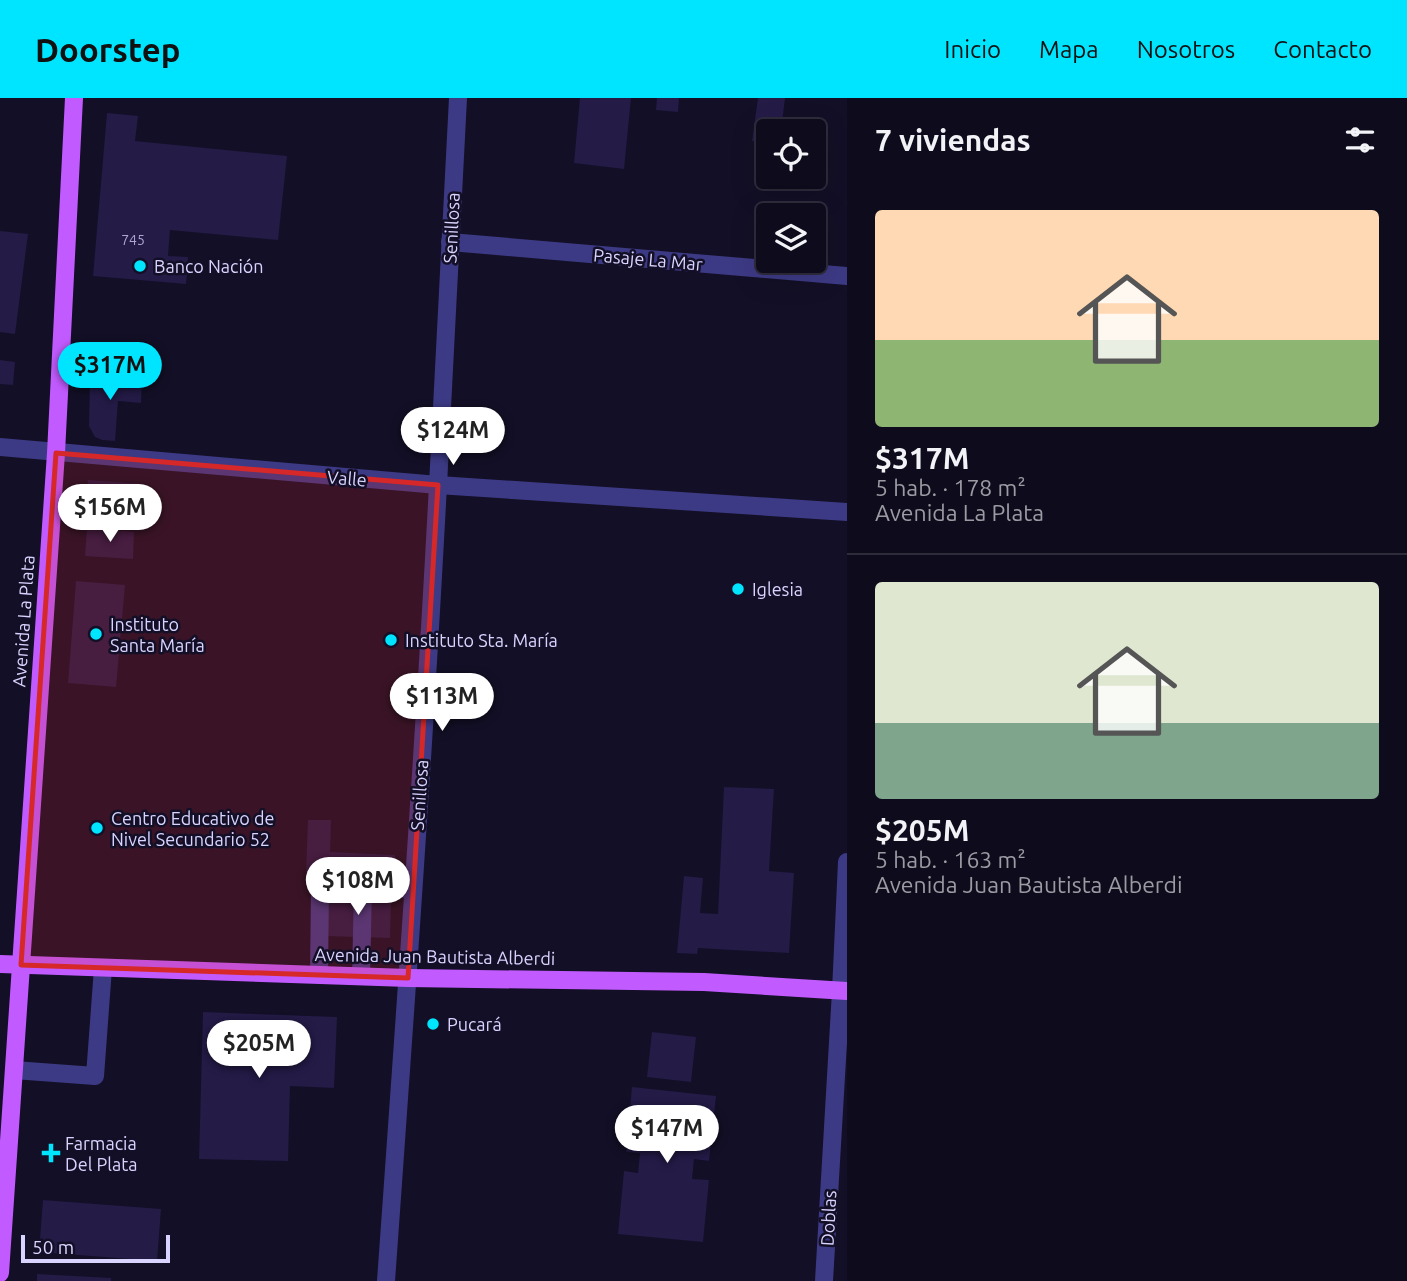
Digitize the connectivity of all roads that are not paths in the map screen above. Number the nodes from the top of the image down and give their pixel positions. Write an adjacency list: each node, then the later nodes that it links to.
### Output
1 (74, 98): 6 (main road, Avenida La Plata)
2 (458, 98): 3 (street, Senillosa)
3 (450, 242): 4 (street, Pasaje La Mar); 7 (street, Senillosa)
4 (847, 276)
5 (0, 447): 6 (street, Valle)
6 (56, 453): 7 (street, Valle); 13 (main road, Avenida La Plata)
7 (438, 485): 8 (street, Valle); 11 (street, Senillosa)
8 (847, 512)
9 (847, 862): 18 (street, Doblas)
10 (363, 888): 11 (street); 15 (street); 16 (street)
11 (413, 890): 17 (street, Senillosa)
12 (0, 964): 13 (main road, Avenida Juan Bautista Alberdi)
13 (21, 965): 14 (main road, Avenida Juan Bautista Alberdi); 19 (main road, Avenida La Plata)
14 (103, 968): 15 (main road, Avenida Juan Bautista Alberdi); 19 (street)
15 (319, 975): 16 (main road, Avenida Juan Bautista Alberdi)
16 (361, 976): 17 (main road, Avenida Juan Bautista Alberdi)
17 (408, 978): 18 (main road, Avenida Juan Bautista Alberdi); 22 (street, Senillosa)
18 (844, 991): 23 (street, Doblas)
19 (14, 1070): 20 (main road, Avenida La Plata)
20 (2, 1212): 21 (main road, Avenida La Plata)
21 (0, 1273)
22 (386, 1281)
23 (824, 1281)

